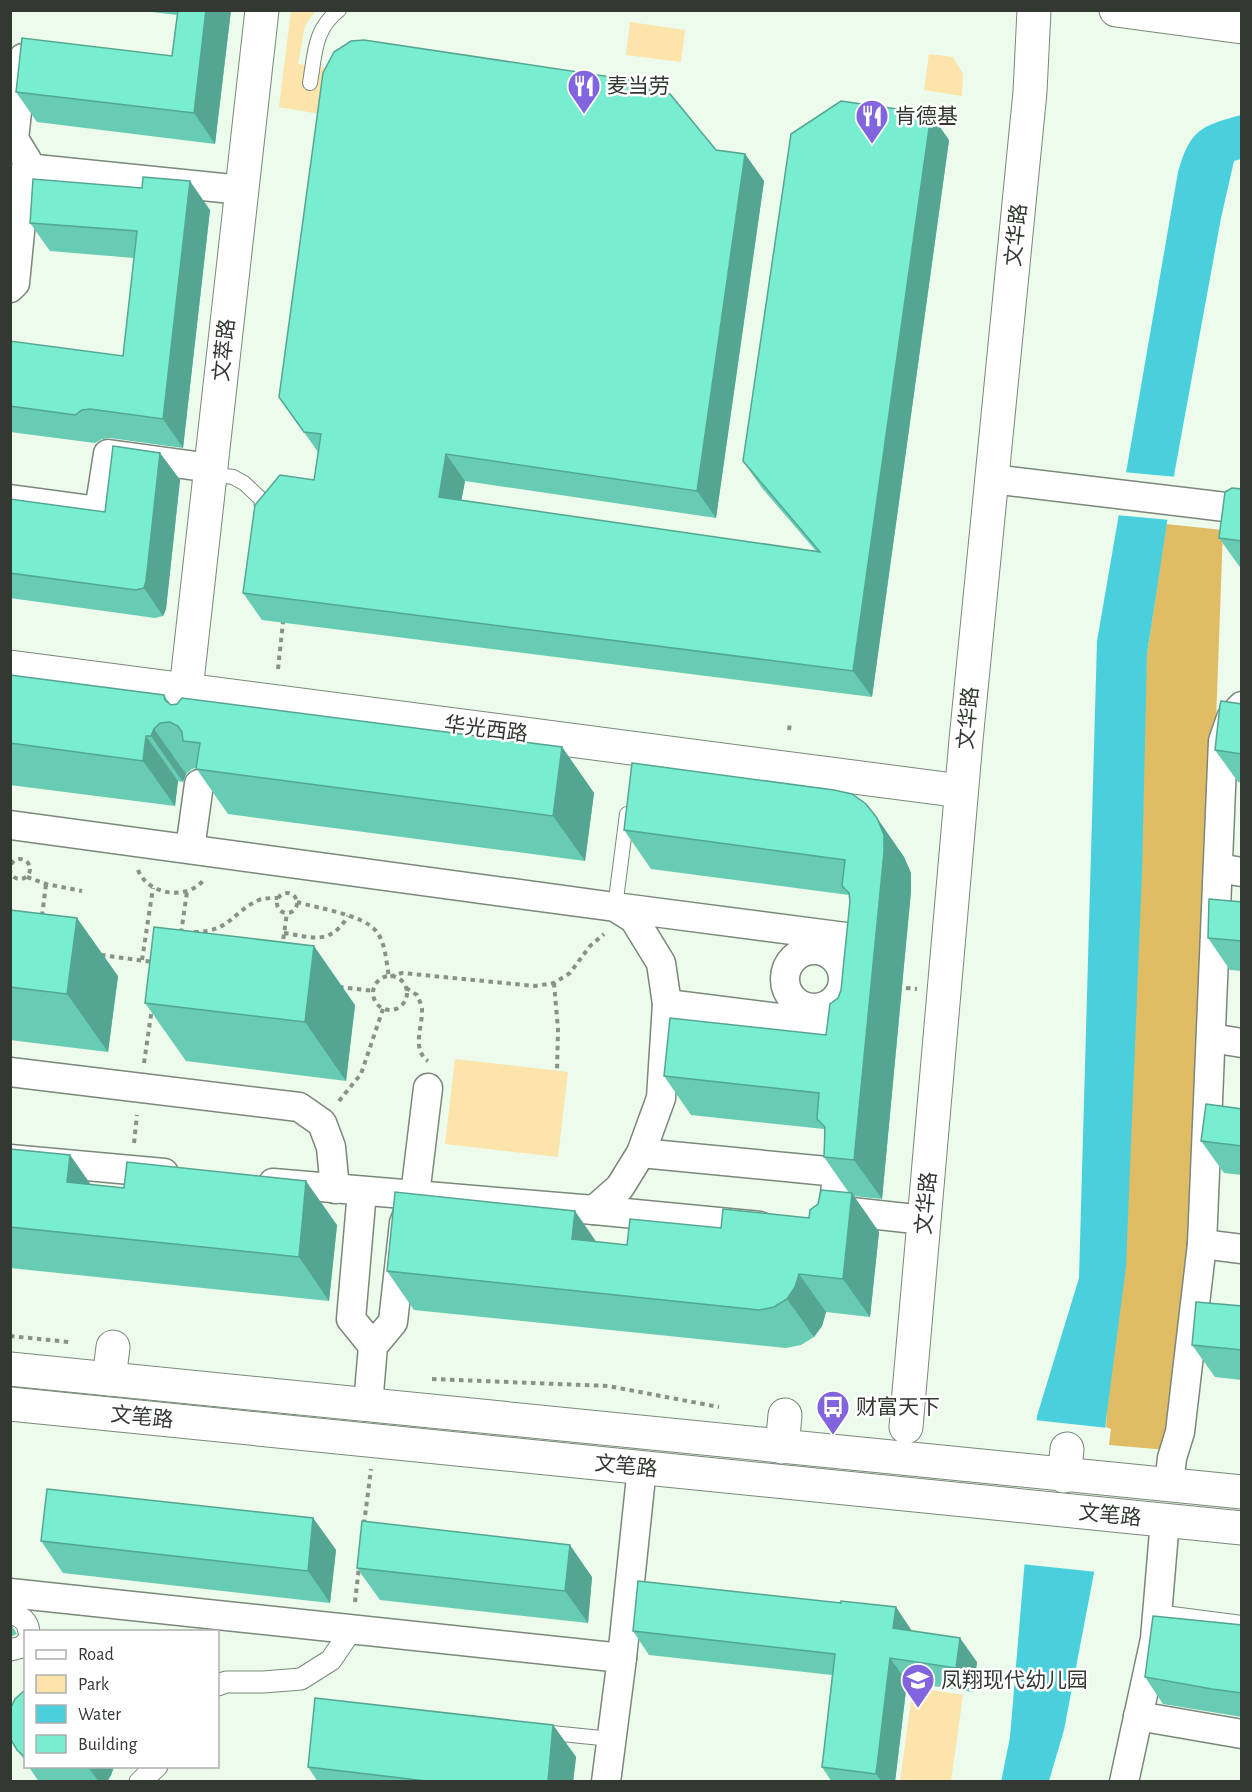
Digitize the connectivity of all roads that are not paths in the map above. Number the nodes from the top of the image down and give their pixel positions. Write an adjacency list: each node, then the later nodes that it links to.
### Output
1 (262, 10): 9 (street, 文萃路)
2 (339, 10): 7 (lane)
3 (1034, 10): 12 (street, 文华路)
4 (1116, 10): 5 (street)
5 (1242, 27)
6 (27, 47): 8 (street)
7 (310, 83)
8 (26, 168): 9 (street); 10 (street)
9 (242, 190): 11 (street, 文萃路)
10 (10, 288)
11 (211, 471): 13 (street); 15 (lane); 17 (street, 文萃路)
12 (992, 479): 14 (street); 20 (street, 文华路)
13 (10, 499)
14 (1242, 509)
15 (262, 527)
16 (10, 666): 17 (street, 华光西路)
17 (202, 695): 20 (street, 华光西路)
18 (1242, 706): 24 (street)
19 (199, 784): 23 (street)
20 (961, 791): 41 (street, 文华路)
21 (629, 798): 25 (lane)
22 (10, 825): 23 (street)
23 (190, 849): 25 (street)
24 (1230, 870): 29 (street)
25 (624, 913): 26 (street); 27 (street)
26 (818, 942): 28 (street); 28 (street)
27 (667, 1004): 28 (street); 33 (street)
28 (810, 1015)
29 (1211, 1038): 30 (street); 42 (street)
30 (1242, 1043)
31 (10, 1072): 37 (street)
32 (430, 1076): 38 (street)
33 (641, 1153): 39 (street); 40 (street)
34 (10, 1159): 35 (street)
35 (187, 1175)
36 (244, 1180): 37 (street)
37 (348, 1190): 38 (street); 44 (street)
38 (415, 1195): 39 (street); 44 (street)
39 (594, 1210): 40 (street)
40 (833, 1210): 41 (street)
41 (924, 1220): 51 (street, 文华路)
42 (1202, 1244): 43 (street); 54 (street)
43 (1242, 1249)
44 (374, 1346): 49 (street)
45 (113, 1347): 47 (street)
46 (10, 1369): 47 (street, 文笔路)
47 (109, 1379): 49 (street, 文笔路)
48 (10, 1404): 53 (street, 文笔路)
49 (368, 1405): 52 (street, 文笔路)
50 (785, 1415): 52 (street)
51 (906, 1427)
52 (782, 1447): 54 (street, 文笔路)
53 (642, 1467): 56 (street, 文笔路); 63 (street)
54 (1169, 1485): 55 (street, 文笔路)
55 (1242, 1492)
56 (1165, 1520): 57 (street, 文笔路); 59 (street)
57 (1242, 1528)
58 (12, 1603): 61 (street); 62 (street)
59 (1157, 1612): 60 (lane); 65 (street)
60 (1242, 1623)
61 (352, 1629): 63 (street); 64 (street)
62 (19, 1646)
63 (622, 1658): 68 (street)
64 (219, 1685)
65 (1138, 1716): 67 (street); 72 (street)
66 (532, 1731): 68 (lane)
67 (1242, 1734)
68 (611, 1739): 71 (street)
69 (156, 1768): 70 (street)
70 (140, 1782)
71 (606, 1782)
72 (1124, 1782)

